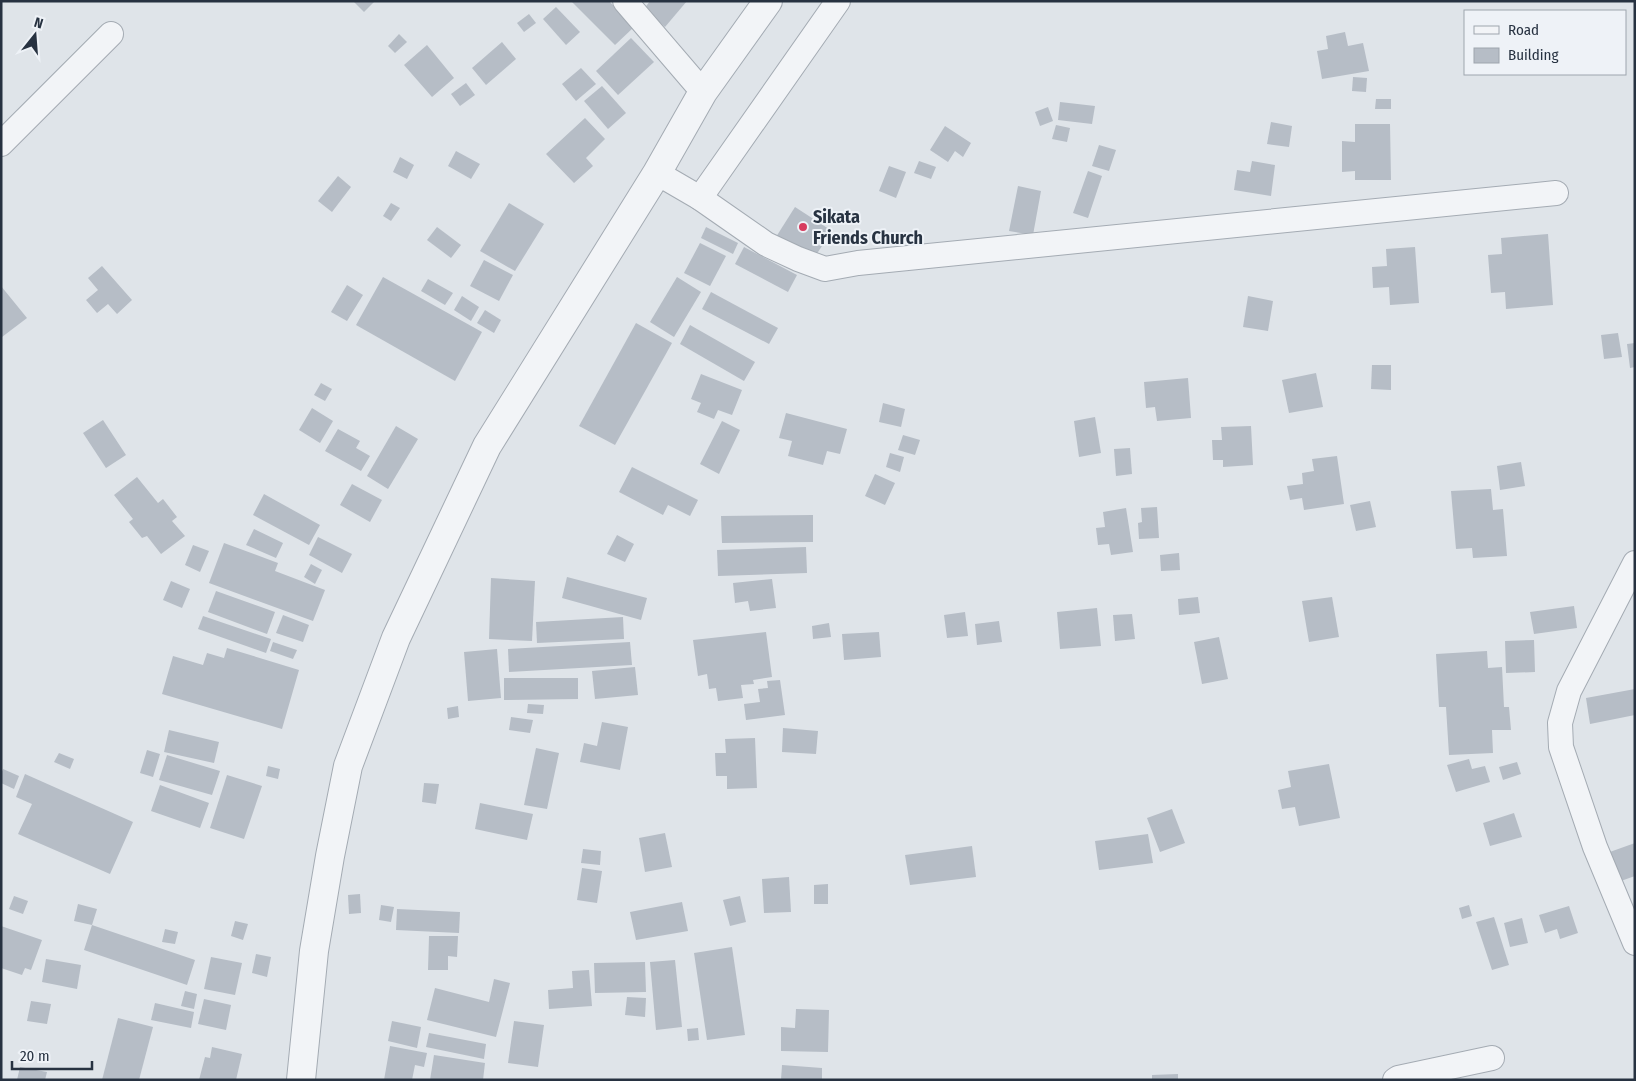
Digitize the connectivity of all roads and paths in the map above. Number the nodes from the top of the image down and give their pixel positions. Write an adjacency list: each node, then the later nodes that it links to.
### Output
1 (625, 1): 5 (street)
2 (768, 1): 5 (street)
3 (838, 1): 9 (street)
4 (111, 34): 6 (street)
5 (704, 92): 7 (street)
6 (1, 144)
7 (657, 173): 9 (street); 13 (street)
8 (1556, 193): 9 (street)
9 (700, 198)
10 (1635, 563): 11 (street)
11 (1635, 943)
12 (1492, 1058): 14 (street)
13 (301, 1080)
14 (1395, 1080)

